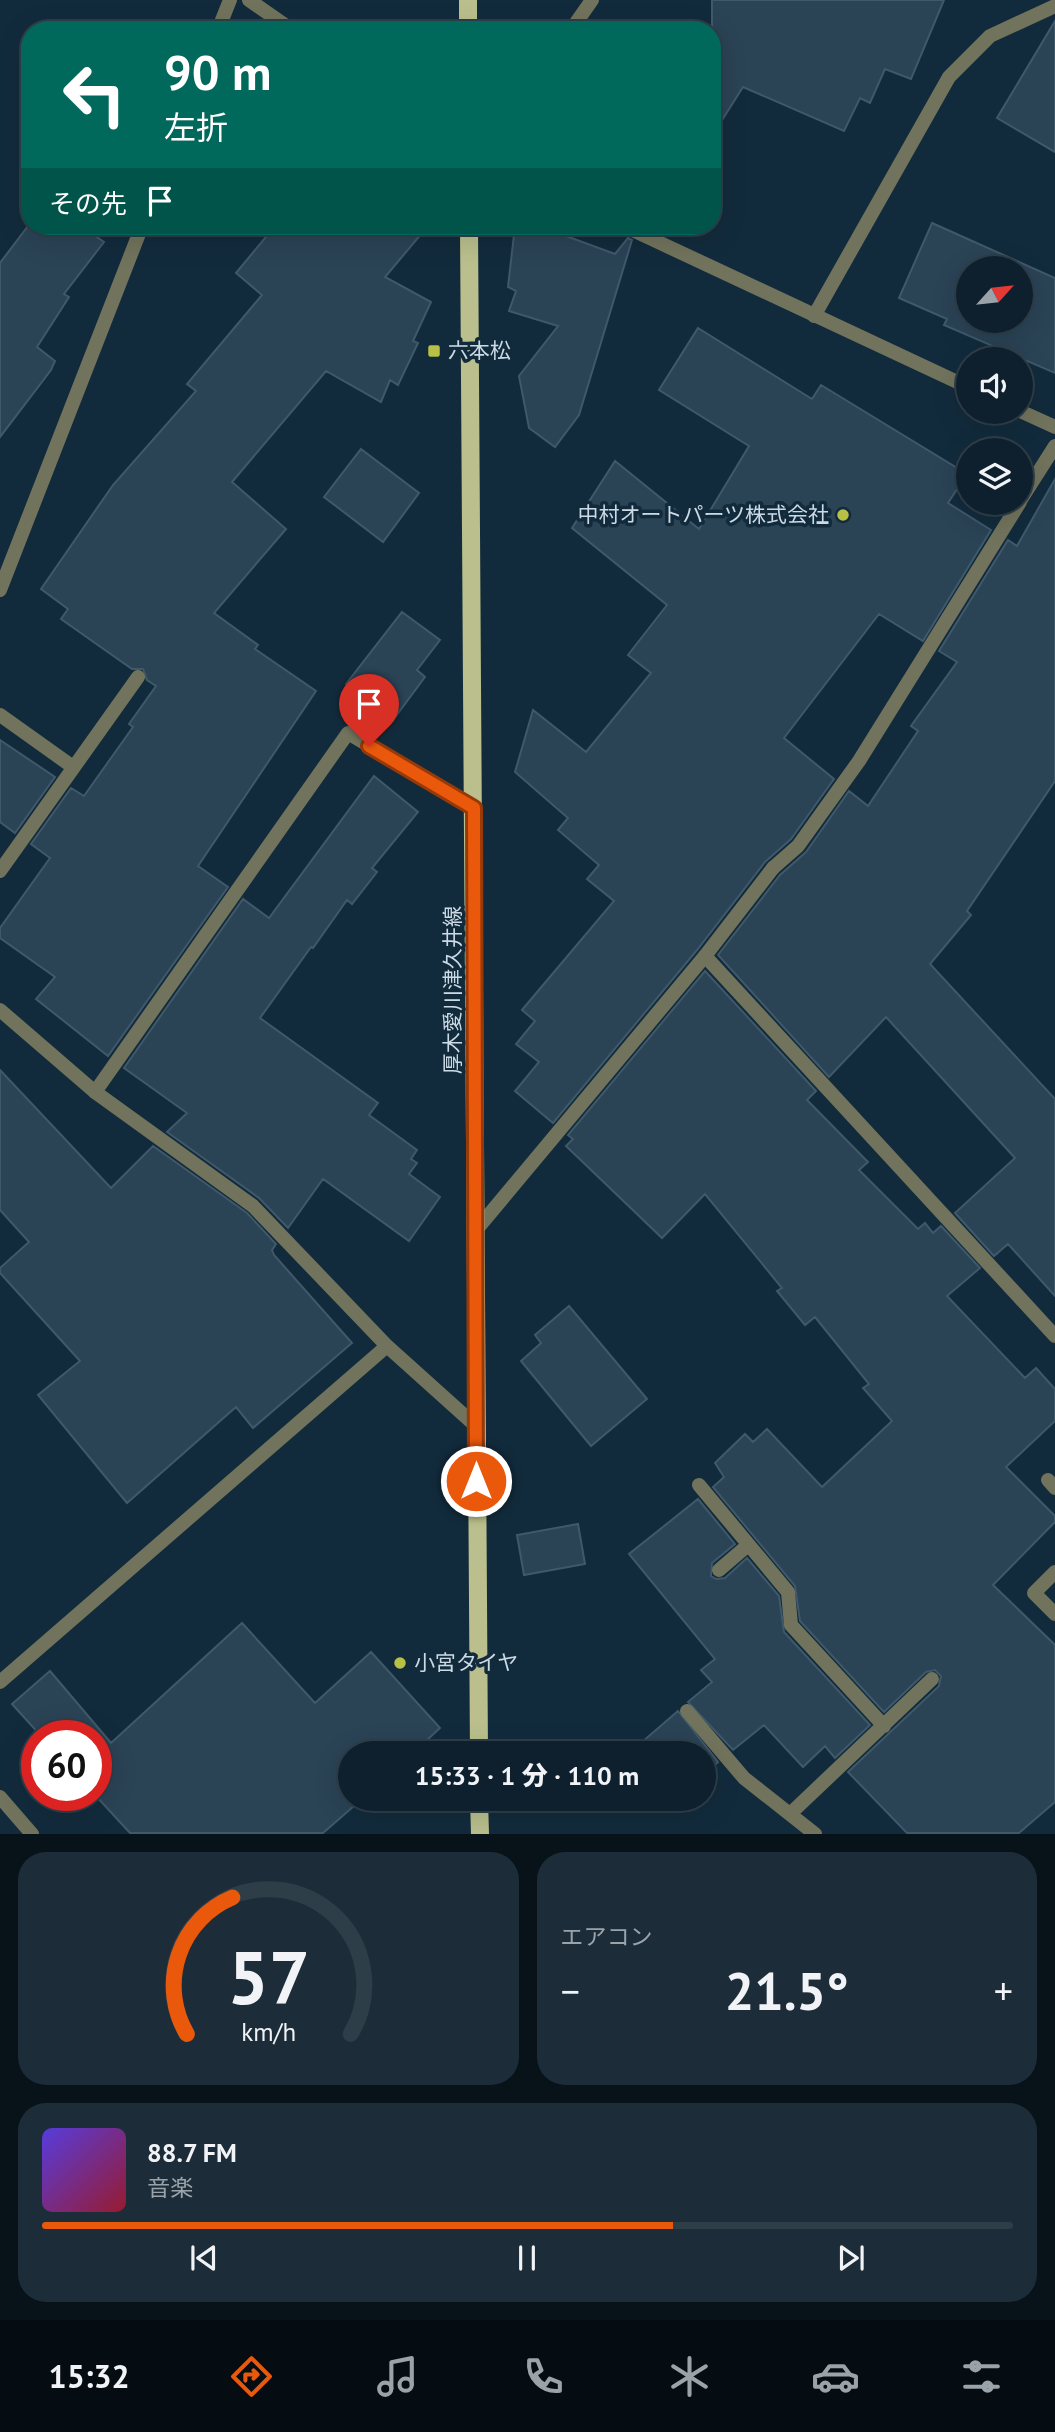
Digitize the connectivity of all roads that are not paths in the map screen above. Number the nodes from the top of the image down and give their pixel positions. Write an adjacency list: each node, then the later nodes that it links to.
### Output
1 (230, 0): 7 (street)
2 (250, 0): 8 (street)
3 (468, 0): 9 (main road)
4 (592, 0): 10 (street)
5 (1034, 0): 6 (street)
6 (1052, 8): 14 (street)
7 (222, 21)
8 (279, 21)
9 (468, 21)
10 (577, 21)
11 (138, 235): 21 (street)
12 (469, 235): 25 (main road, 厚木愛川津久井線)
13 (643, 235): 14 (street)
14 (814, 316): 15 (street)
15 (956, 381)
16 (1033, 417): 17 (street)
17 (1055, 427)
18 (1055, 446): 19 (street)
19 (1033, 481)
20 (1012, 515): 27 (street)
21 (0, 590)
22 (138, 677): 24 (street)
23 (0, 715): 24 (street)
24 (73, 767): 26 (street)
25 (474, 808): 29 (street); 30 (main road, 厚木愛川津久井線)
26 (0, 871)
27 (705, 956): 30 (street); 31 (street)
28 (0, 1010): 29 (street)
29 (95, 1092): 32 (street)
30 (477, 1229): 33 (main road, 厚木愛川津久井線)
31 (1055, 1336)
32 (387, 1346): 33 (street); 40 (street)
33 (476, 1426): 43 (main road, 厚木愛川津久井線)
34 (699, 1485): 35 (street)
35 (747, 1546): 36 (street); 42 (street)
36 (719, 1570)
37 (1055, 1572): 38 (street)
38 (1055, 1615)
39 (932, 1679): 42 (street)
40 (0, 1682)
41 (687, 1711): 46 (street)
42 (884, 1726): 46 (street)
43 (479, 1741)
44 (0, 1797): 47 (street)
45 (480, 1811): 48 (main road)
46 (791, 1813): 49 (street)
47 (32, 1833)
48 (480, 1833)
49 (815, 1833)

